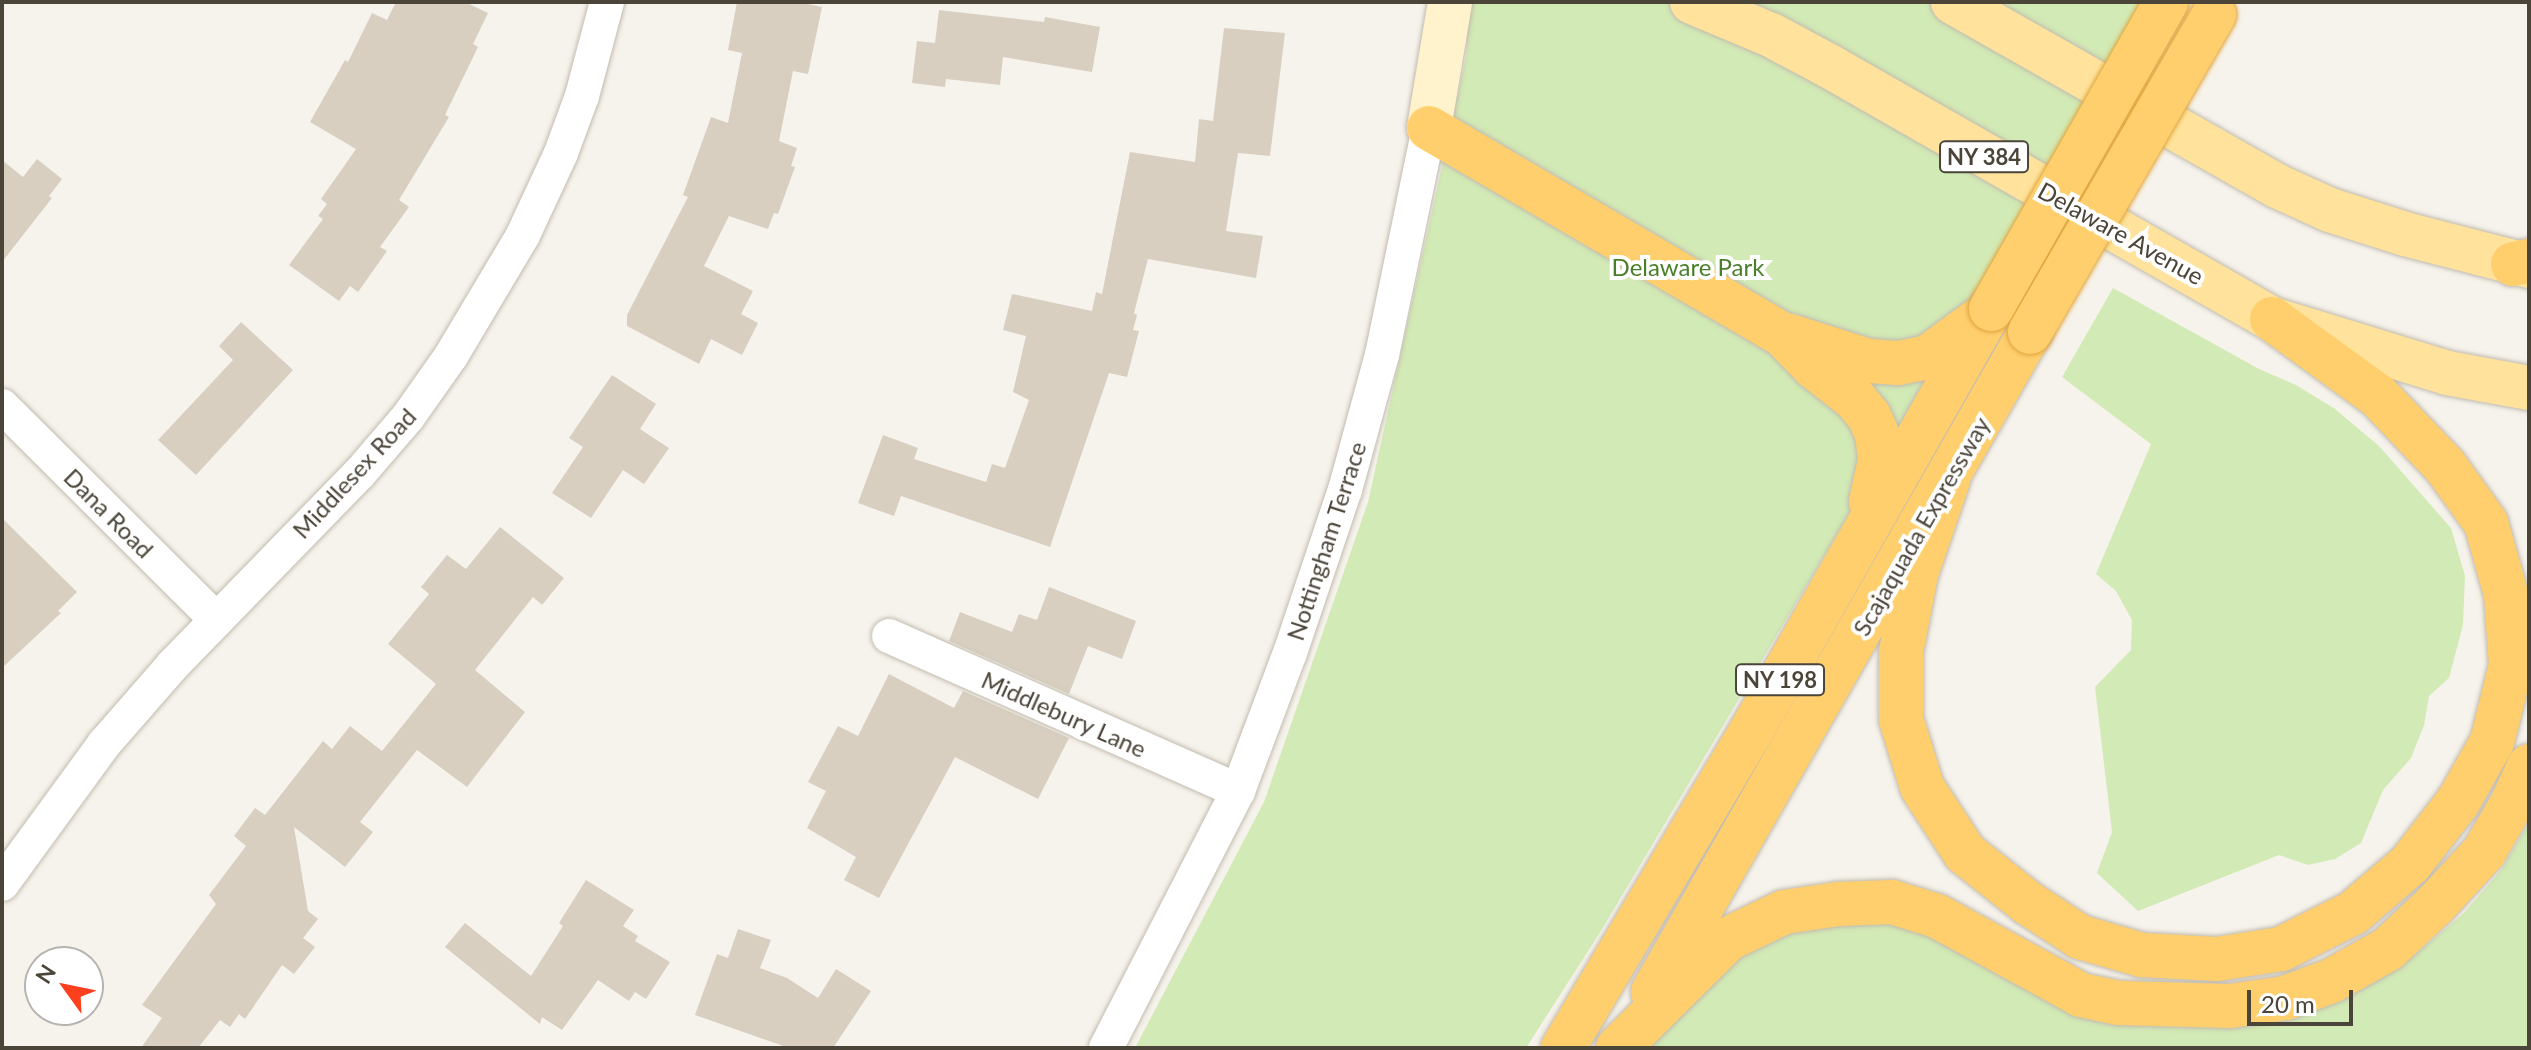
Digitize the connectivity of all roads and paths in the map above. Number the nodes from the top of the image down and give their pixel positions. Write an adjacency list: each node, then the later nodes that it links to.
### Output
1 (607, 2): 16 (street, Middlesex Road)
2 (1450, 2): 7 (street, Nottingham Terrace)
3 (1692, 2): 10 (main road, Delaware Avenue / NY 384)
4 (1953, 2): 8 (main road)
5 (2166, 2): 9 (highway, Scajaquada Expressway / NY 198, bridge)
6 (2218, 8): 14 (highway, Scajaquada Expressway / NY 198, bridge)
7 (1429, 128): 11 (highway); 19 (street, Nottingham Terrace)
8 (2524, 264)
9 (1991, 309): 11 (highway); 15 (highway, Scajaquada Expressway / NY 198)
10 (2272, 319): 12 (main road, Delaware Avenue / NY 384); 14 (highway)
11 (1782, 334): 15 (highway)
12 (2529, 388)
13 (2, 406): 16 (street, Dana Road)
14 (1948, 480): 23 (highway, Scajaquada Expressway / NY 198)
15 (1864, 531): 22 (highway, Scajaquada Expressway / NY 198)
16 (217, 620): 20 (street, Middlesex Road)
17 (889, 636): 19 (street, Middlebury Lane)
18 (2529, 766): 23 (highway)
19 (1238, 791): 21 (street, Nottingham Terrace)
20 (2, 884)
21 (1106, 1048)
22 (1563, 1048)
23 (1618, 1048)

